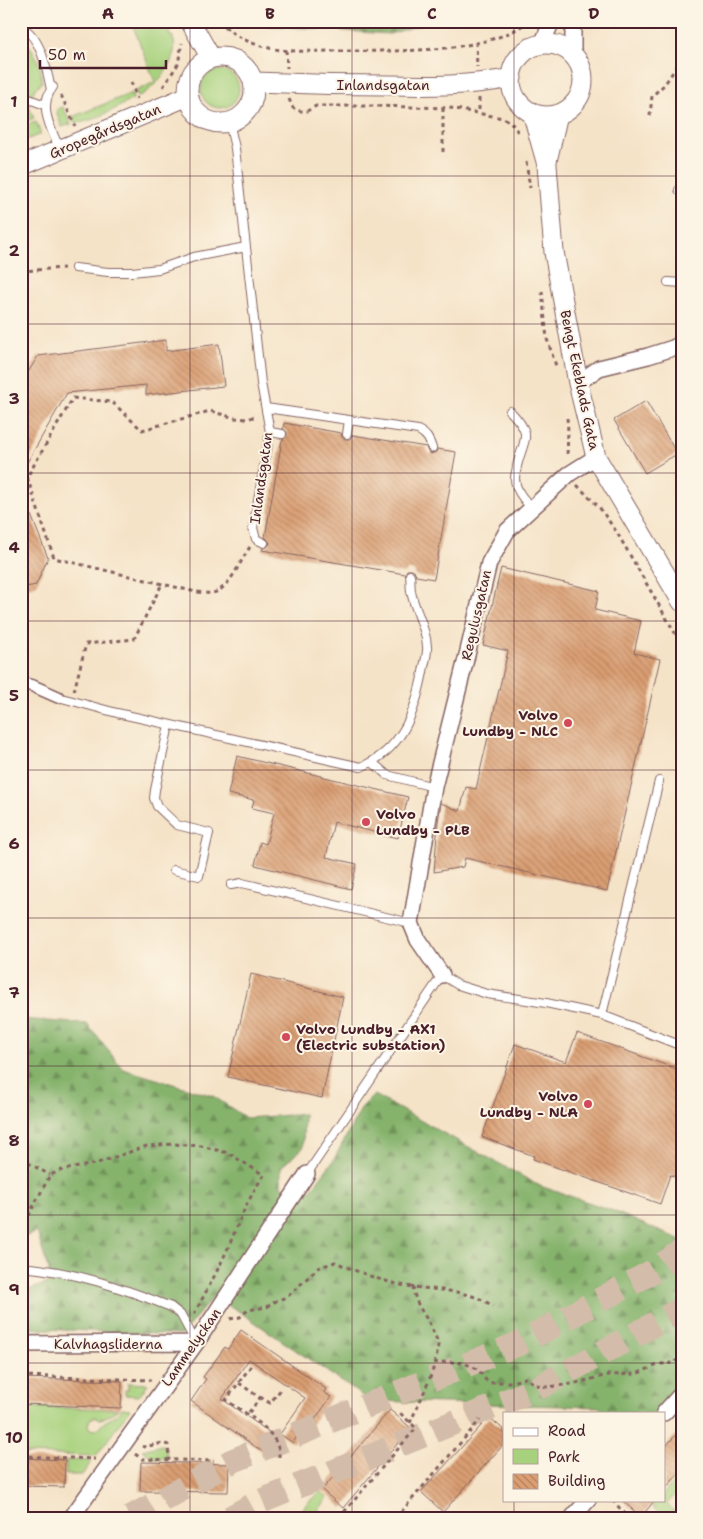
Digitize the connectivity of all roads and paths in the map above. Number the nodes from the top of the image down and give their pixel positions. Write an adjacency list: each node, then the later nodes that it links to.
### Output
1 (219, 21): 2 (path)
2 (528, 21)
3 (552, 21): 7 (street)
4 (573, 21): 8 (street)
5 (21, 27): 14 (lane)
6 (185, 29): 9 (street); 15 (path)
7 (542, 44): 8 (street); 11 (street)
8 (573, 55): 24 (street)
9 (211, 58): 13 (street); 17 (street)
10 (682, 59): 25 (path)
11 (512, 78): 13 (street, Inlandsgatan); 22 (street)
12 (131, 82): 18 (path)
13 (254, 82): 26 (street)
14 (52, 88): 20 (lane); 27 (path)
15 (162, 88)
16 (21, 96): 20 (lane)
17 (188, 96): 26 (street); 28 (street, Gropegårdsgatan)
18 (143, 100)
19 (290, 101): 21 (path)
20 (45, 105): 28 (lane)
21 (442, 108): 23 (path); 29 (path)
22 (532, 112): 24 (street); 30 (street, Bengt Ekeblads Gata)
23 (479, 113)
24 (558, 114): 30 (street, Bengt Ekeblads Gata)
25 (650, 116)
26 (229, 122): 32 (lane, Inlandsgatan)
27 (77, 128)
28 (60, 150): 31 (street, Gropegårdsgatan)
29 (443, 153)
30 (546, 165): 38 (street, Bengt Ekeblads Gata)
31 (21, 166)
32 (246, 247): 33 (lane); 40 (lane, Inlandsgatan)
33 (75, 268): 34 (path)
34 (21, 271)
35 (668, 282): 36 (lane)
36 (682, 283)
37 (682, 343): 38 (street)
38 (578, 383): 47 (street, Bengt Ekeblads Gata)
39 (255, 407): 52 (path)
40 (266, 408): 42 (lane); 43 (lane, Inlandsgatan)
41 (510, 411): 48 (lane)
42 (349, 420): 45 (lane); 46 (lane)
43 (270, 432): 44 (lane); 49 (lane, Inlandsgatan)
44 (282, 434)
45 (347, 434)
46 (432, 448)
47 (596, 458): 48 (street, Regulusgatan); 53 (street, Bengt Ekeblads Gata)
48 (531, 508): 60 (street, Regulusgatan)
49 (256, 539): 50 (lane, Inlandsgatan); 52 (path)
50 (264, 543)
51 (410, 575): 58 (lane)
52 (162, 584): 56 (path)
53 (682, 602)
54 (21, 683): 55 (street)
55 (58, 697): 56 (lane)
56 (71, 701): 57 (lane)
57 (169, 724): 58 (lane); 61 (lane)
58 (372, 762): 60 (lane)
59 (659, 781): 65 (lane)
60 (434, 787): 63 (street, Regulusgatan)
61 (174, 870)
62 (231, 885): 63 (lane)
63 (411, 923): 64 (street)
64 (442, 975): 65 (lane); 68 (lane)
65 (602, 1015): 66 (lane)
66 (682, 1046)
67 (21, 1159): 69 (path)
68 (307, 1174): 74 (street, Lammelyckan)
69 (50, 1175): 70 (path); 75 (path)
70 (21, 1230)
71 (21, 1267): 75 (lane)
72 (413, 1286): 73 (path); 74 (path); 79 (path)
73 (493, 1306)
74 (215, 1313): 76 (street, Lammelyckan)
75 (187, 1325): 76 (lane)
76 (196, 1343): 77 (street, Kalvhagsliderna); 101 (street, Lammelyckan)
77 (21, 1344)
78 (682, 1355): 79 (path)
79 (434, 1363): 91 (path)
80 (251, 1366): 83 (path)
81 (21, 1376): 82 (path)
82 (154, 1380)
83 (239, 1382): 86 (path); 89 (path)
84 (282, 1388): 86 (path)
85 (681, 1394): 87 (street)
86 (260, 1398): 89 (path)
87 (665, 1412)
88 (400, 1413): 91 (path)
89 (247, 1415): 95 (path)
90 (480, 1420): 103 (path)
91 (410, 1423): 102 (path)
92 (141, 1445): 97 (path)
93 (134, 1454): 97 (path)
94 (21, 1456): 96 (path)
95 (279, 1457)
96 (98, 1459)
97 (169, 1460): 98 (path)
98 (214, 1461)
99 (586, 1502): 104 (street)
100 (614, 1502): 105 (path)
101 (71, 1518)
102 (339, 1518)
103 (396, 1518)
104 (572, 1518)
105 (629, 1518)

